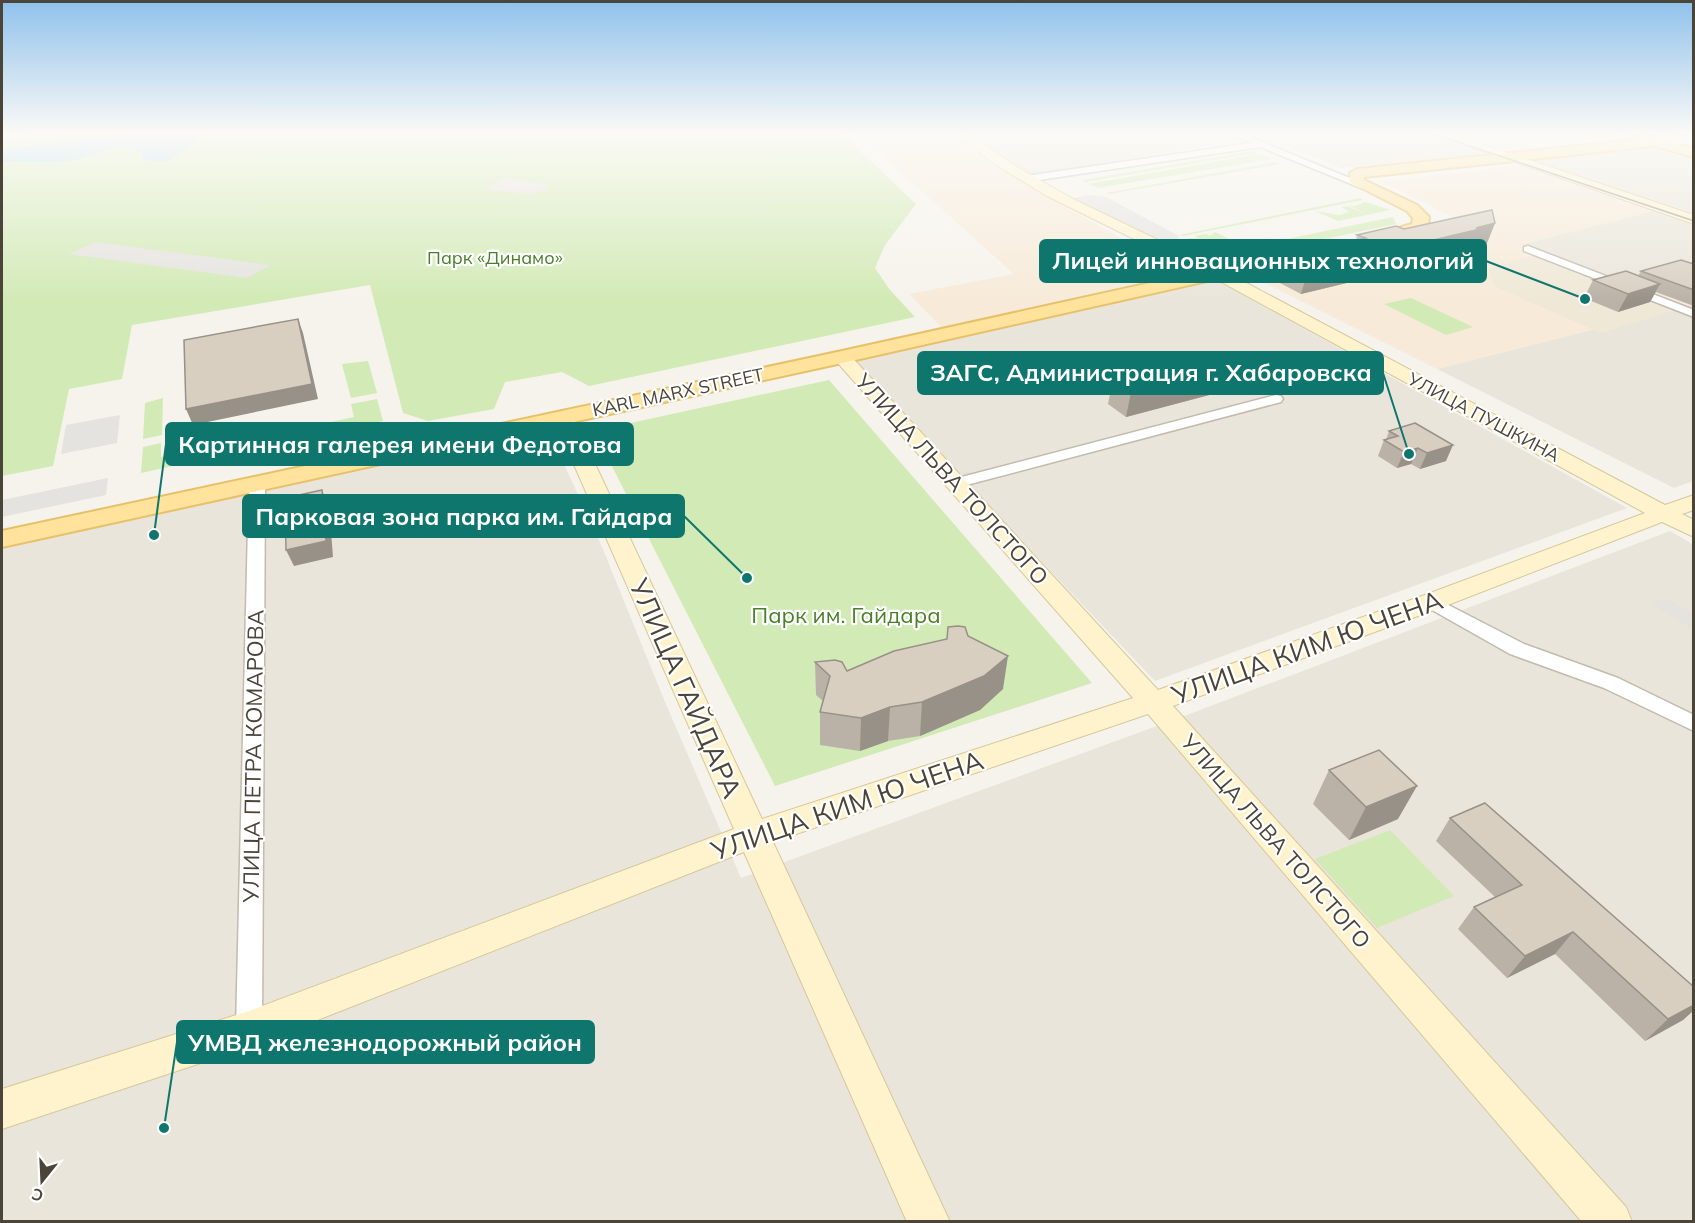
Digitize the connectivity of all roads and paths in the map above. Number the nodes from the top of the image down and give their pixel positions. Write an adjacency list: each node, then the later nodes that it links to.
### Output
1 (1046, 189): 8 (street, УЛИЦА ПУШКИНА)
2 (1382, 189): 5 (main road)
3 (1602, 189): 4 (street)
4 (1694, 220)
5 (1368, 240)
6 (1335, 247): 8 (main road, KARL MARX STREET)
7 (1528, 249): 9 (street)
8 (1214, 273): 10 (main road, KARL MARX STREET); 16 (street, УЛИЦА ПУШКИНА)
9 (1694, 314)
10 (842, 357): 12 (main road, KARL MARX STREET); 14 (street, УЛИЦА ЛЬВА ТОЛСТОГО)
11 (1276, 399): 14 (street)
12 (563, 417): 13 (main road, KARL MARX STREET); 22 (street, УЛИЦА ГАЙДАРА)
13 (257, 483): 18 (main road, KARL MARX STREET); 23 (street, УЛИЦА ПЕТРА КОМАРОВА)
14 (955, 483): 20 (street, УЛИЦА ЛЬВА ТОЛСТОГО)
15 (1694, 502): 16 (street, УЛИЦА КИМ Ю ЧЕНА)
16 (1663, 514): 17 (street, УЛИЦА ПУШКИНА); 19 (street, УЛИЦА КИМ Ю ЧЕНА)
17 (1694, 530)
18 (2, 539)
19 (1431, 602): 20 (street, УЛИЦА КИМ Ю ЧЕНА); 21 (street)
20 (1153, 702): 22 (street, УЛИЦА КИМ Ю ЧЕНА); 26 (street, УЛИЦА ЛЬВА ТОЛСТОГО)
21 (1694, 724)
22 (753, 835): 23 (street, УЛИЦА КИМ Ю ЧЕНА); 25 (street, УЛИЦА ГАЙДАРА)
23 (249, 1029): 24 (street, УЛИЦА КИМ Ю ЧЕНА)
24 (2, 1109)
25 (928, 1221)
26 (1611, 1221)

